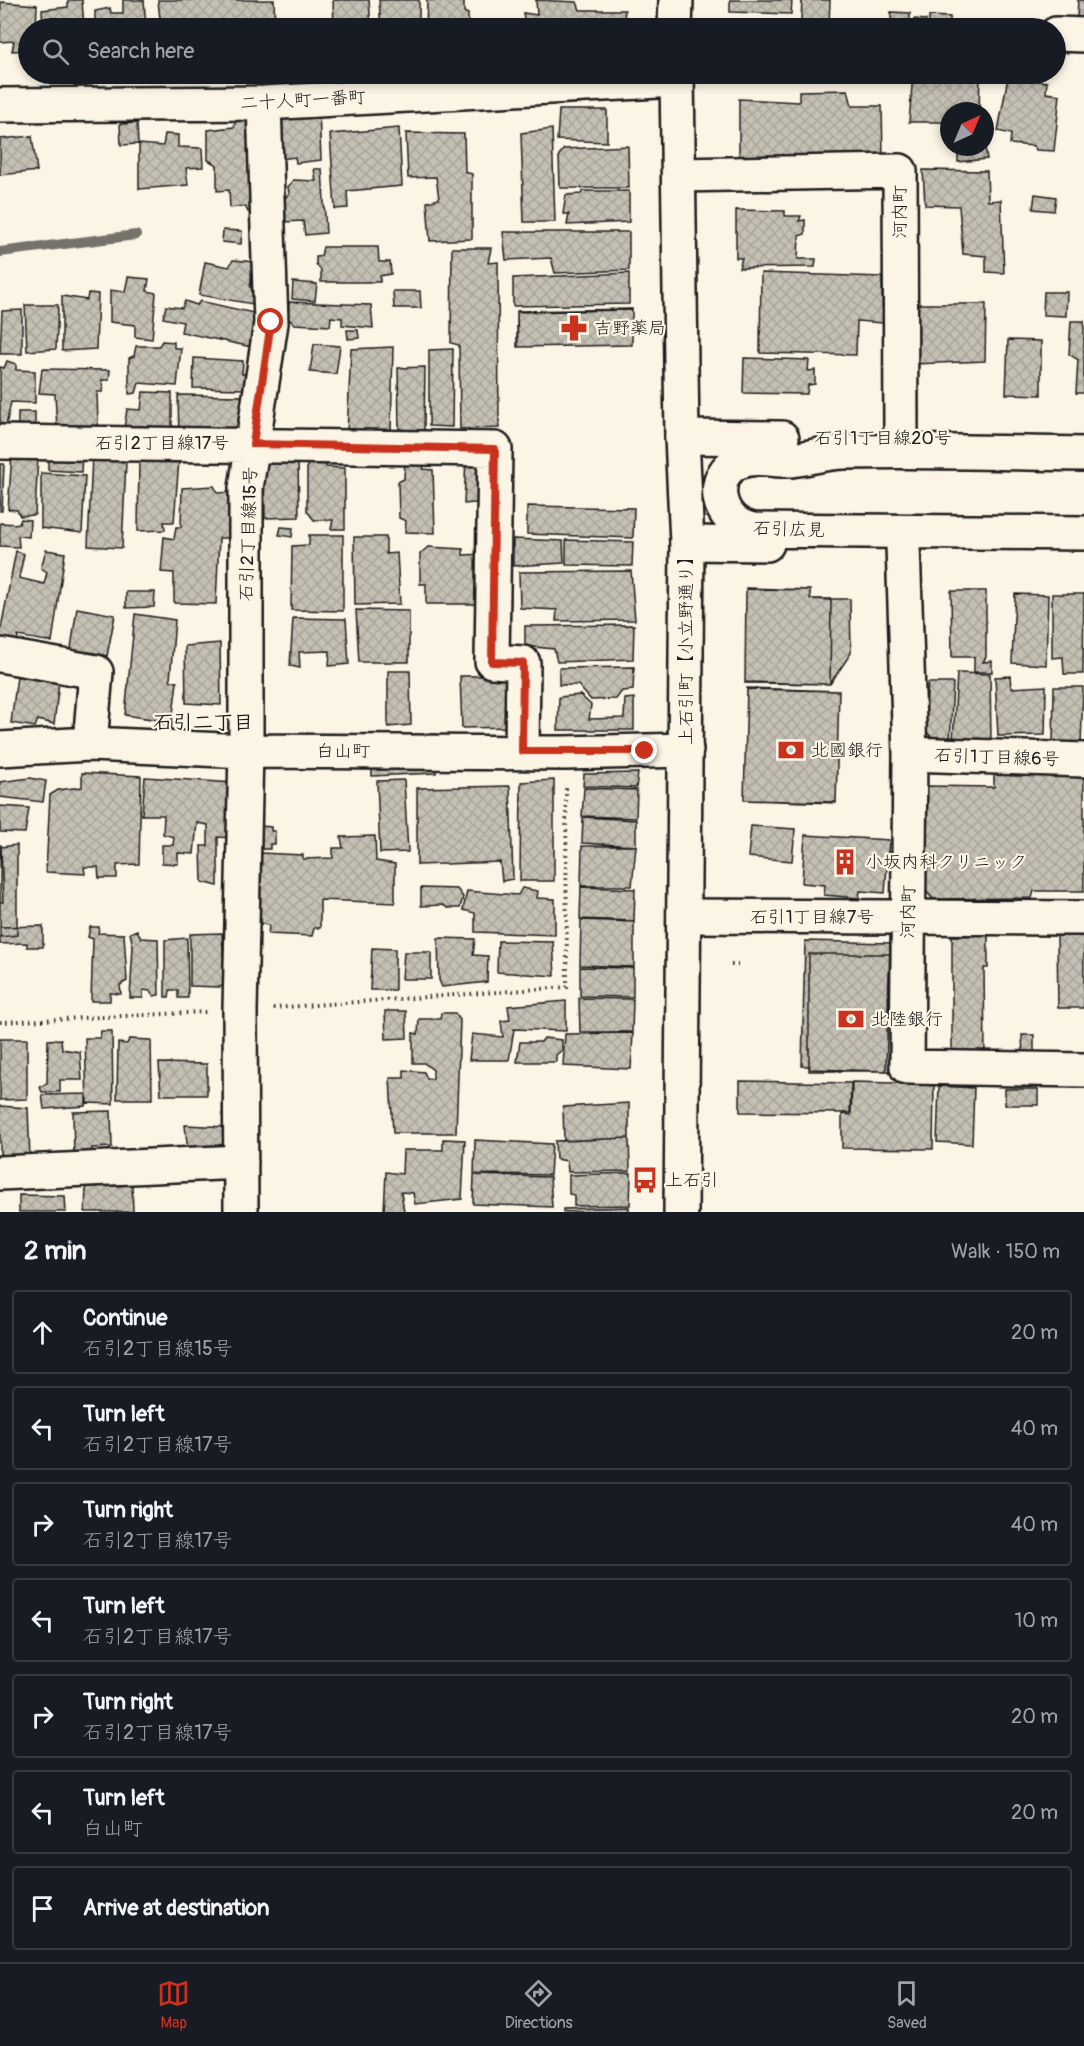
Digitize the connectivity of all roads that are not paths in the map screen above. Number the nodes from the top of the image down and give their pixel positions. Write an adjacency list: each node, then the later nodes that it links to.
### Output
1 (676, 0): 2 (street)
2 (675, 18)
3 (1066, 34): 4 (street)
4 (1084, 35)
5 (566, 84): 7 (street, 二十人町一番町)
6 (677, 84): 9 (street, 上石引町【小立野通り】)
7 (264, 103): 8 (street, 二十人町一番町); 14 (street, 石引2丁目線15号)
8 (0, 105)
9 (679, 175): 10 (street, 上石引町【小立野通り】); 11 (street, 河内町)
10 (682, 437): 11 (street, 石引1丁目線20号); 17 (street, 上石引町【小立野通り】)
11 (901, 439): 12 (street, 石引1丁目線20号)
12 (1084, 440)
13 (0, 442): 14 (street, 石引2丁目線17号)
14 (253, 444): 24 (street, 石引2丁目線15号); 25 (street, 石引2丁目線17号)
15 (1084, 454): 16 (street, 石引広見)
16 (1084, 533)
17 (687, 543): 18 (street); 23 (street, 上石引町【小立野通り】)
18 (903, 545): 19 (street); 26 (street, 河内町)
19 (1084, 546)
20 (0, 656): 21 (street)
21 (90, 744): 22 (street, 白山町); 24 (street, 白山町)
22 (0, 749)
23 (686, 750): 25 (street, 白山町); 28 (street, 上石引町【小立野通り】)
24 (246, 751): 25 (street, 白山町); 32 (street, 石引2丁目線15号)
25 (522, 751)
26 (910, 754): 27 (street, 石引1丁目線6号); 29 (street, 河内町)
27 (1084, 760)
28 (684, 916): 29 (street, 石引1丁目線7号); 35 (street, 上石引町【小立野通り】)
29 (908, 917): 30 (street, 石引1丁目線7号); 31 (street, 河内町)
30 (1084, 918)
31 (1084, 1070)
32 (241, 1162): 33 (street); 34 (street, 石引2丁目線15号)
33 (0, 1173)
34 (242, 1212)
35 (681, 1212)

